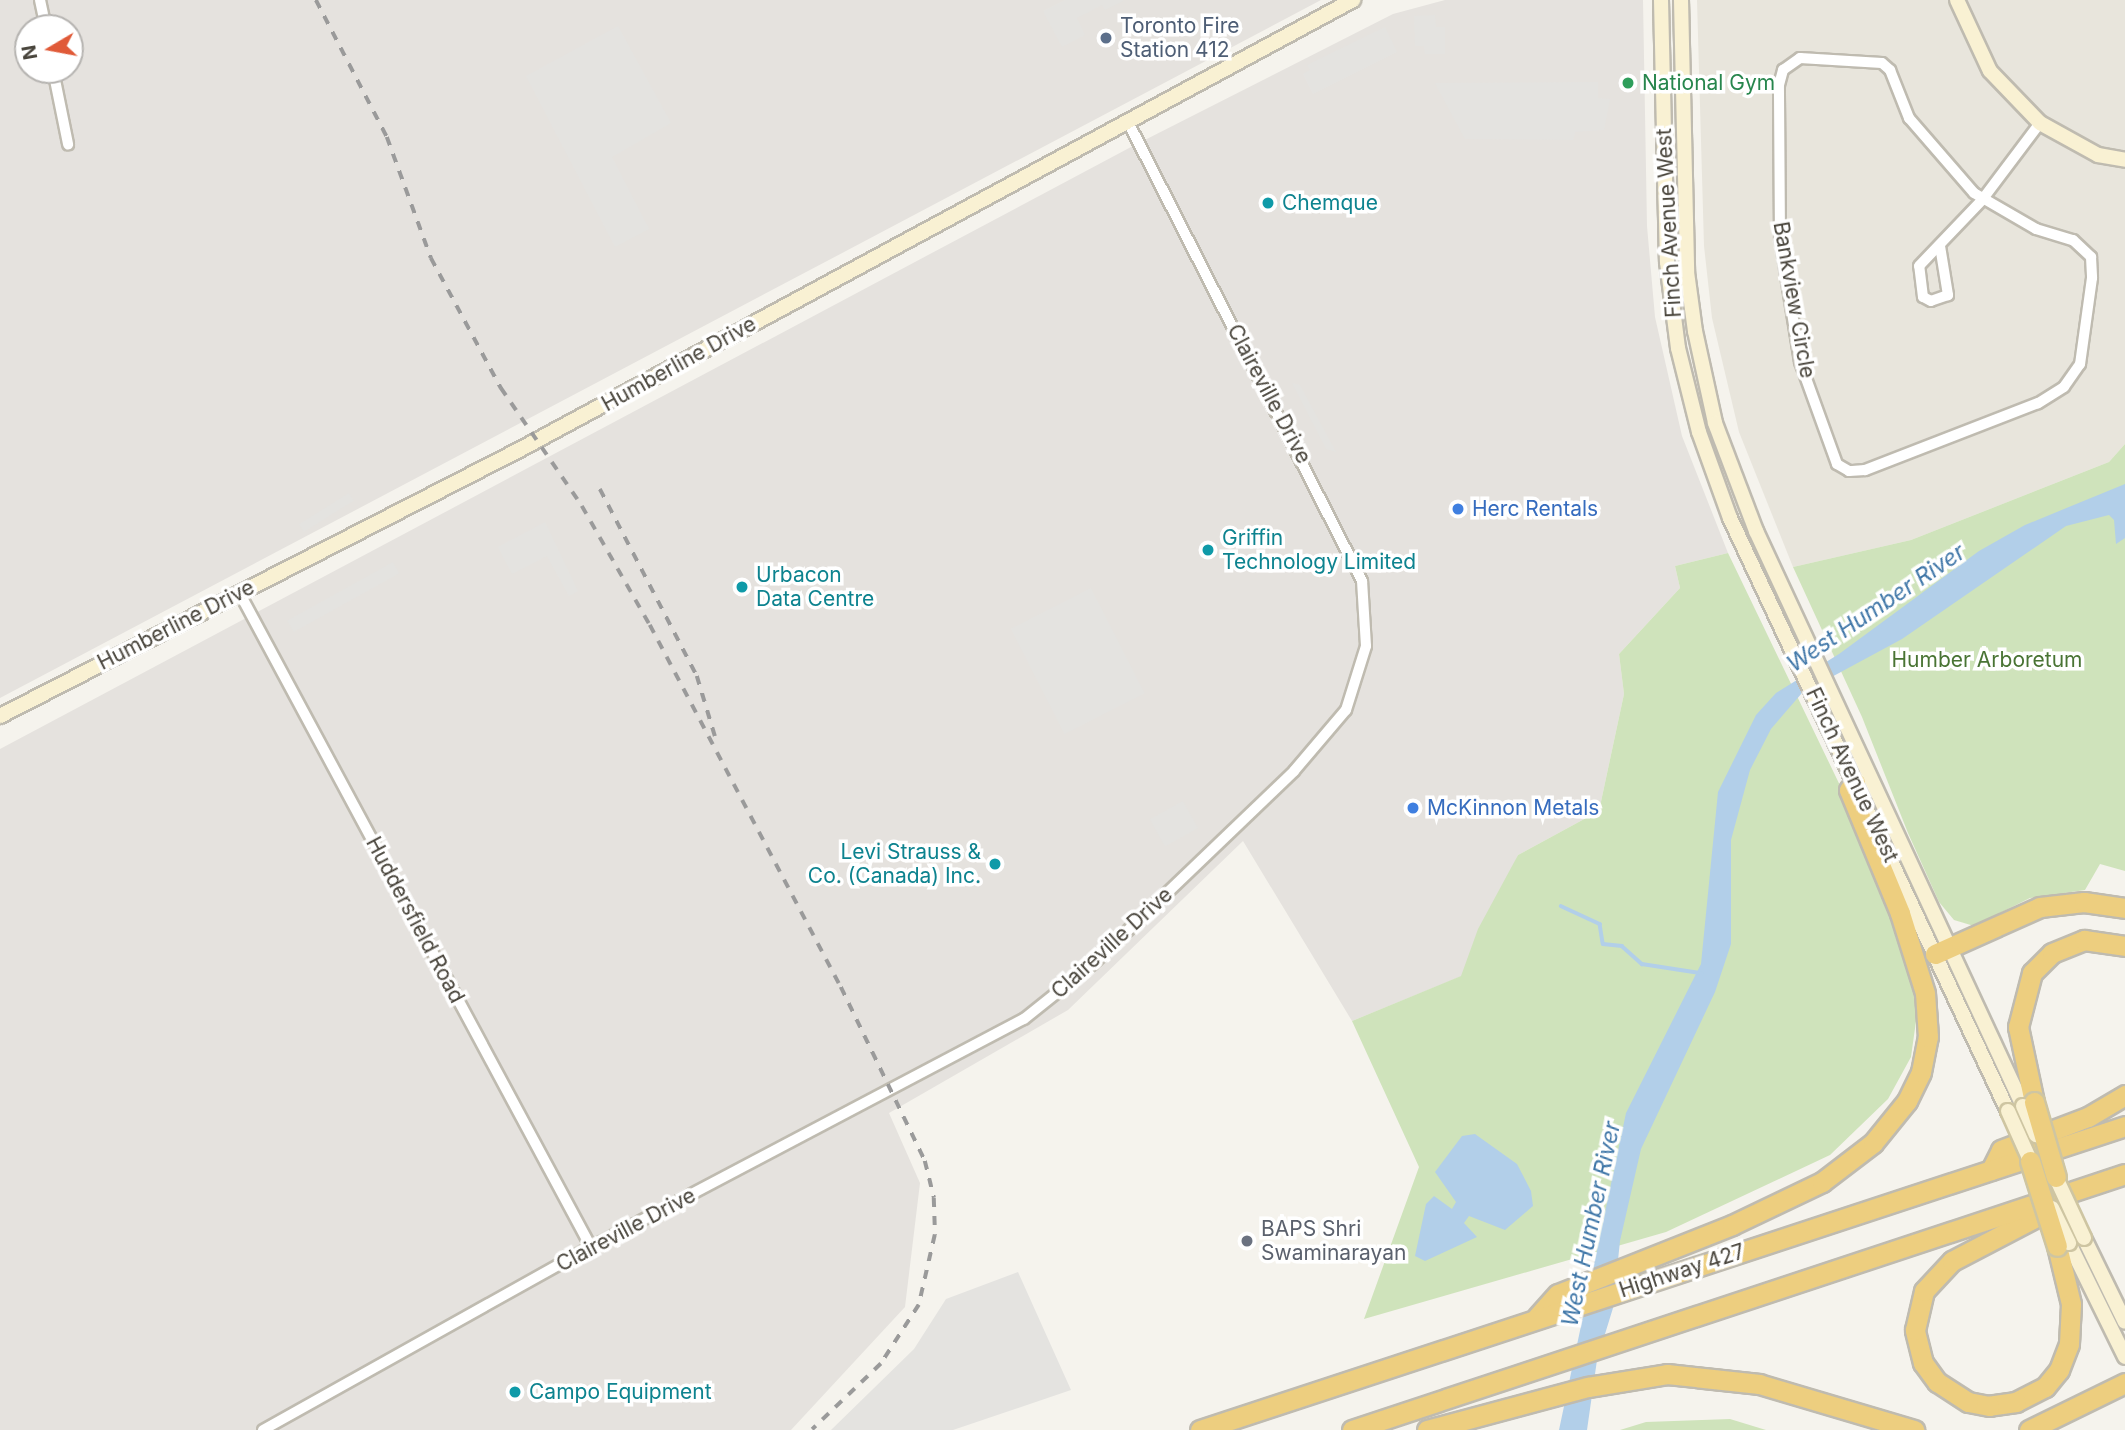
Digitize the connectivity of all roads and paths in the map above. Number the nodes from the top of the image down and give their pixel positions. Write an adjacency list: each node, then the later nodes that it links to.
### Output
1 (1353, 0): 6 (main road, Humberline Drive)
2 (1661, 0): 13 (main road, Finch Avenue West)
3 (1681, 0): 13 (main road, Finch Avenue West)
4 (1957, 0): 7 (main road)
5 (56, 84): 8 (street)
6 (1126, 120): 12 (main road, Humberline Drive); 29 (street, Claireville Drive)
7 (2040, 123): 9 (main road); 10 (street)
8 (68, 144)
9 (2125, 160)
10 (1982, 200): 10 (street, Bankview Circle); 11 (street)
11 (1940, 246): 11 (street)
12 (239, 592): 14 (main road, Humberline Drive); 29 (street, Huddersfield Road)
13 (1795, 635): 15 (main road, Finch Avenue West)
14 (0, 716)
15 (1836, 722): 16 (main road, Finch Avenue West); 19 (main road, Finch Avenue West)
16 (1855, 782): 19 (main road, Finch Avenue West); 30 (highway)
17 (2125, 908): 19 (highway)
18 (2125, 946): 21 (highway)
19 (1942, 950): 21 (main road, Finch Avenue West); 23 (main road, Finch Avenue West, bridge)
20 (2125, 1095): 24 (highway)
21 (2029, 1104): 26 (highway, bridge)
22 (2125, 1126): 24 (highway, Highway 427)
23 (2031, 1161): 28 (highway, bridge)
24 (1991, 1170): 30 (highway, Highway 427)
25 (2125, 1174): 27 (highway)
26 (2056, 1177): 31 (main road, bridge)
27 (2102, 1182): 28 (highway); 36 (highway)
28 (2063, 1244): 32 (main road)
29 (591, 1247): 34 (street, Claireville Drive)
30 (1536, 1319): 35 (highway, Highway 427)
31 (2125, 1322)
32 (2125, 1357)
33 (2125, 1383): 39 (highway)
34 (262, 1430)
35 (1200, 1430)
36 (1352, 1430)
37 (1427, 1430): 38 (highway)
38 (1914, 1430)
39 (2029, 1430)

